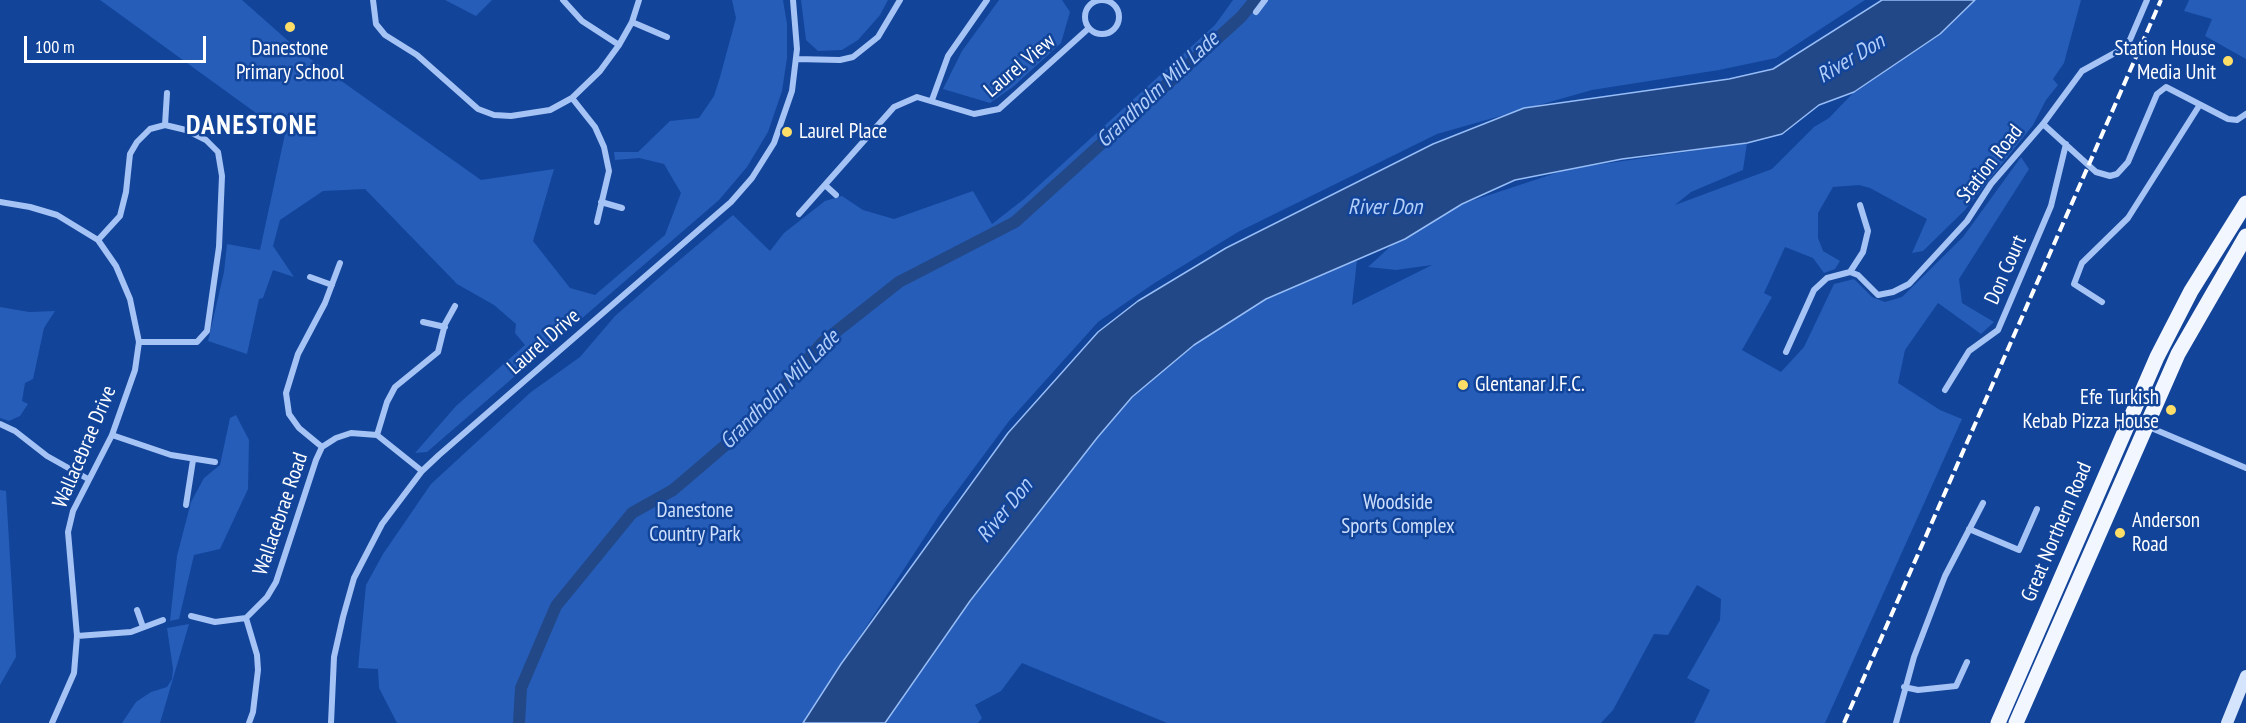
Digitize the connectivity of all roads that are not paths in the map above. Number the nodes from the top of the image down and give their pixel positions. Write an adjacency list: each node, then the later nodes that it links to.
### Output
1 (373, 0): 16 (street)
2 (563, 0): 13 (street)
3 (639, 0): 10 (street)
4 (793, 0): 14 (street, Laurel Drive)
5 (900, 0): 14 (street)
6 (987, 0): 17 (street)
7 (1265, 0): 9 (street)
8 (2147, 0): 20 (street)
9 (1256, 12)
10 (632, 21): 12 (street); 13 (street)
11 (1089, 28): 11 (street); 17 (street, Laurel View)
12 (667, 38)
13 (619, 45): 16 (street)
14 (796, 59): 54 (street, Laurel Drive)
15 (167, 93): 21 (street)
16 (572, 98): 26 (street)
17 (932, 100): 23 (street, Laurel View)
18 (2199, 106): 19 (street, Station Road); 22 (street, Station Road); 38 (street)
19 (2246, 114)
20 (2043, 124): 22 (street, Station Road); 35 (street, Station Road)
21 (165, 125): 33 (street); 42 (street)
22 (2066, 144): 44 (street, Don Court)
23 (825, 185): 24 (street); 30 (street, Laurel View)
24 (836, 195)
25 (0, 202): 33 (street, Wallacebrae Drive)
26 (601, 202): 29 (street); 31 (street)
27 (2246, 203): 45 (main road, Great Northern Road)
28 (1860, 206): 35 (street)
29 (622, 208)
30 (799, 214)
31 (597, 222)
32 (2246, 236): 47 (main road, Great Northern Road)
33 (98, 240): 42 (street, Wallacebrae Drive)
34 (340, 263): 37 (street, Wallacebrae Road)
35 (1850, 272): 43 (street)
36 (310, 277): 37 (street)
37 (332, 285): 50 (street, Wallacebrae Road)
38 (2102, 302)
39 (455, 306): 41 (street)
40 (423, 322): 41 (street)
41 (445, 327): 49 (street)
42 (139, 342): 48 (street, Wallacebrae Drive)
43 (1786, 352)
44 (1945, 390)
45 (2129, 418): 47 (street); 73 (main road, Great Northern Road)
46 (0, 424): 55 (street)
47 (2146, 425): 53 (street); 74 (main road, Great Northern Road)
48 (112, 435): 51 (street); 55 (street, Wallacebrae Drive)
49 (377, 435): 50 (street, Wallacebrae Road); 54 (street)
50 (322, 447): 62 (street, Wallacebrae Road)
51 (194, 460): 52 (street); 57 (street)
52 (215, 462)
53 (2246, 468)
54 (422, 471): 71 (street, Laurel Drive)
55 (88, 479): 65 (street, Wallacebrae Drive)
56 (1983, 503): 59 (street)
57 (186, 506)
58 (2037, 510): 59 (street)
59 (1969, 529): 68 (street)
60 (137, 610): 64 (street)
61 (191, 616): 62 (street)
62 (246, 618): 70 (street)
63 (163, 620): 64 (street)
64 (143, 627): 65 (street)
65 (76, 636): 69 (street)
66 (1967, 662): 68 (street)
67 (2246, 676): 75 (street)
68 (1904, 687): 72 (street)
69 (52, 723)
70 (249, 723)
71 (331, 723)
72 (1896, 723)
73 (1998, 723)
74 (2016, 723)
75 (2227, 723)

